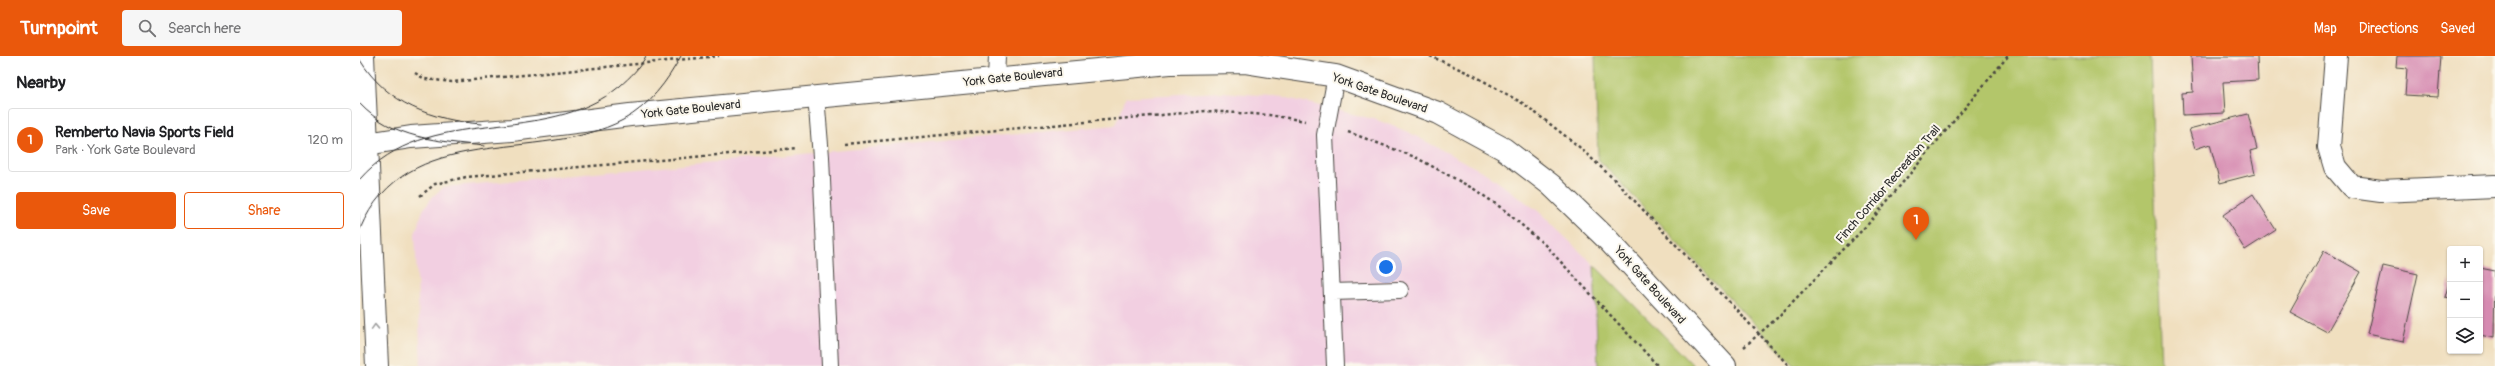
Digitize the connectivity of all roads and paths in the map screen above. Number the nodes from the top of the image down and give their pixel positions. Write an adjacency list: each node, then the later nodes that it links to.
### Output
1 (363, 56): 12 (street)
2 (719, 56): 7 (path)
3 (997, 56): 9 (lane)
4 (1430, 56): 18 (path)
5 (2008, 56): 18 (path, Finch Corridor Recreation Trail)
6 (2336, 56): 14 (street)
7 (415, 72)
8 (1336, 76): 9 (street, York Gate Boulevard); 11 (lane); 24 (street, York Gate Boulevard)
9 (996, 79): 10 (street, York Gate Boulevard)
10 (816, 96): 12 (street, York Gate Boulevard); 13 (lane)
11 (1326, 126): 13 (path); 17 (lane); 23 (path)
12 (363, 144): 20 (street, one-way to 12)
13 (820, 146): 15 (path); 21 (lane)
14 (2495, 186)
15 (420, 196)
16 (1400, 290): 17 (lane)
17 (1332, 292): 22 (lane)
18 (1760, 334): 19 (path, Finch Corridor Recreation Trail); 25 (path)
19 (1740, 350)
20 (377, 366)
21 (830, 366)
22 (1335, 366)
23 (1658, 366)
24 (1725, 366)
25 (1789, 366)

